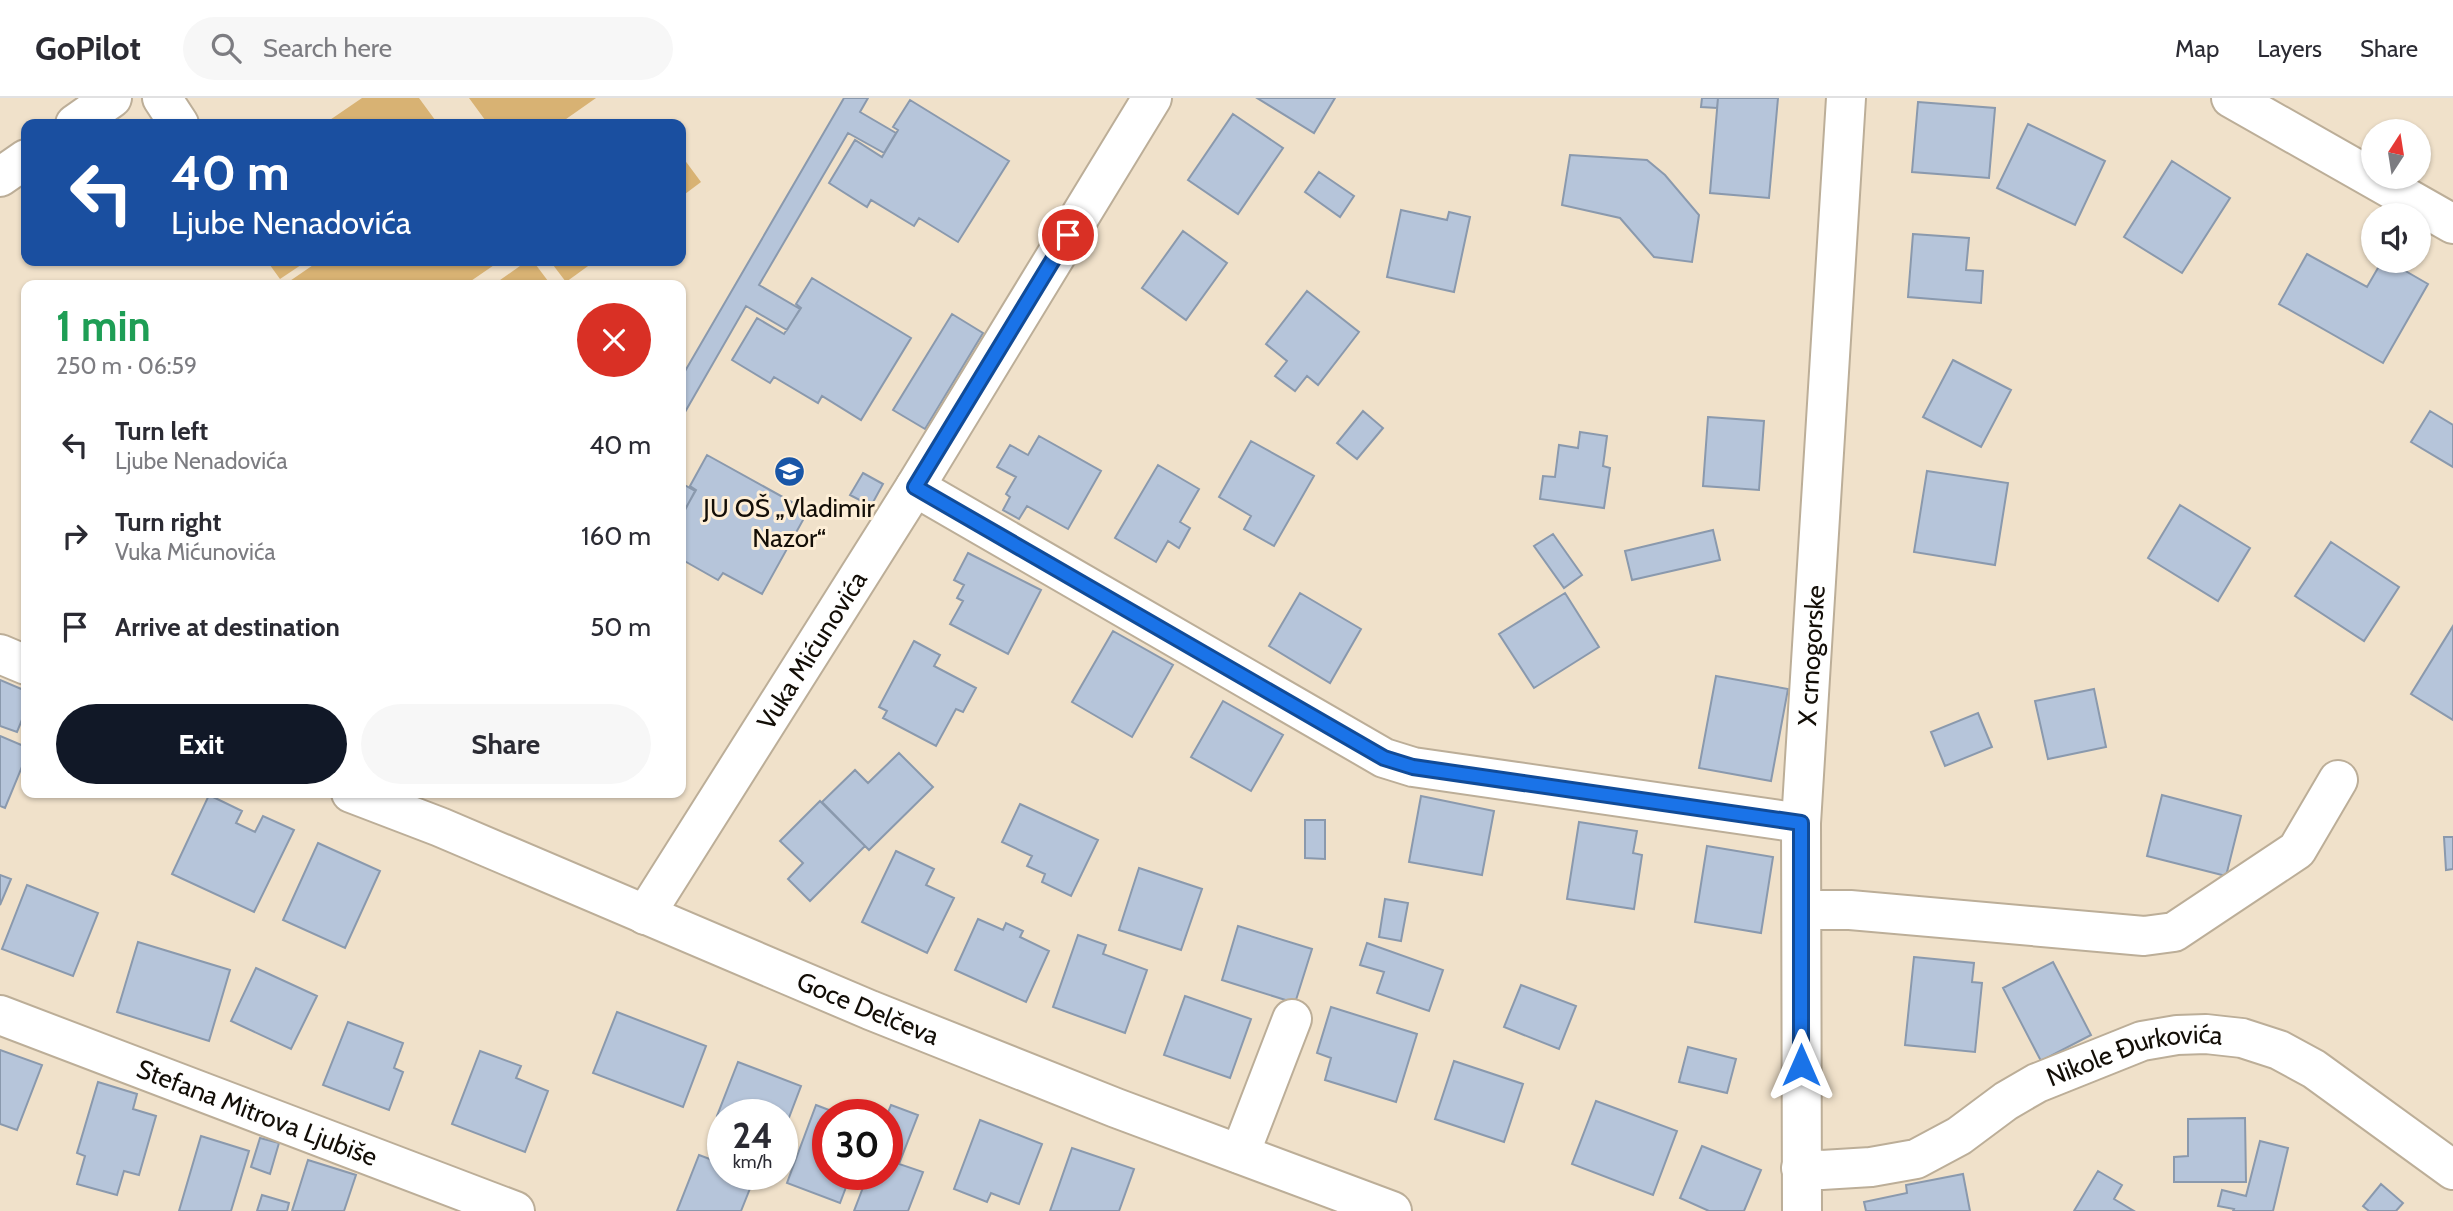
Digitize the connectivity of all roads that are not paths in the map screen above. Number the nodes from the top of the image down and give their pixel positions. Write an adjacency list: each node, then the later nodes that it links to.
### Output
1 (112, 98): 6 (street)
2 (162, 98): 7 (street)
3 (1152, 98): 11 (street, Vuka Mićunovića)
4 (1846, 98): 16 (street, X crnogorske)
5 (2231, 98): 10 (street)
6 (82, 119)
7 (176, 119)
8 (21, 162): 9 (street)
9 (0, 177)
10 (2453, 224)
11 (915, 487): 16 (street); 18 (street, Vuka Mićunovića)
12 (0, 654): 13 (street)
13 (21, 663)
14 (2338, 780): 17 (street)
15 (364, 798): 18 (street, Goce Delčeva)
16 (1801, 823): 17 (street, X crnogorske)
17 (1802, 910): 22 (street, X crnogorske)
18 (645, 915): 21 (street, Goce Delčeva)
19 (0, 1015): 24 (street, Stefana Mitrova Ljubiše)
20 (1292, 1019): 21 (street)
21 (1240, 1154): 25 (street, Goce Delčeva)
22 (1801, 1168): 23 (street, Nikole Đurkovića); 26 (street, X crnogorske)
23 (2453, 1170)
24 (515, 1211)
25 (1392, 1211)
26 (1802, 1211)

